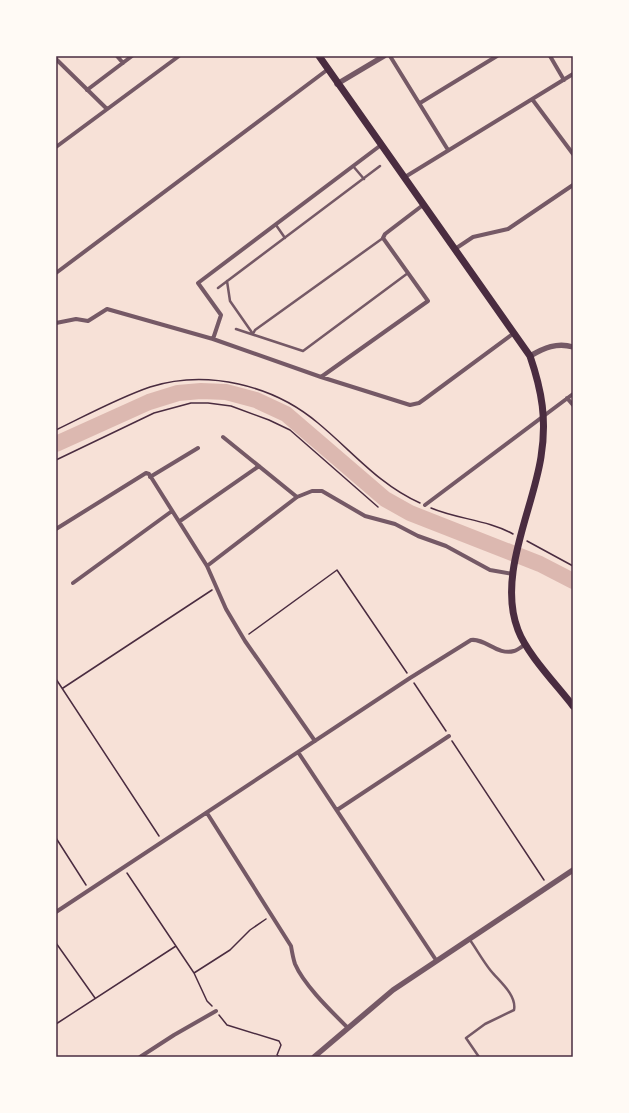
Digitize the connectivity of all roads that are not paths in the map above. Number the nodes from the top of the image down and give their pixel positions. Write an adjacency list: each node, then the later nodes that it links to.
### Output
1 (117, 56): 10 (street)
2 (132, 56): 10 (street)
3 (179, 56): 18 (street)
4 (318, 56): 11 (main road)
5 (384, 56): 14 (street)
6 (390, 56): 17 (street)
7 (497, 56): 17 (street)
8 (550, 56): 13 (street)
9 (56, 59): 15 (street)
10 (123, 63): 15 (street)
11 (328, 70): 14 (main road); 33 (street)
12 (573, 74): 13 (street)
13 (564, 80): 16 (street)
14 (337, 84): 19 (main road)
15 (87, 90): 18 (street)
16 (532, 99): 21 (street); 22 (street)
17 (420, 103): 21 (street)
18 (107, 109): 20 (street)
19 (381, 144): 23 (street); 25 (main road)
20 (56, 147)
21 (448, 150): 25 (street)
22 (573, 154)
23 (353, 165): 26 (lane); 29 (street)
24 (380, 166): 26 (lane)
25 (405, 177): 28 (main road)
26 (364, 179): 30 (lane)
27 (573, 185): 32 (street)
28 (423, 206): 31 (street); 32 (main road)
29 (276, 224): 30 (lane); 41 (street)
30 (285, 238): 35 (lane)
31 (383, 238): 34 (street); 40 (lane)
32 (455, 249): 39 (main road)
33 (56, 273)
34 (408, 273): 40 (lane); 44 (street)
35 (228, 281): 36 (lane); 40 (lane)
36 (218, 288)
37 (56, 323): 41 (street)
38 (236, 328): 40 (lane)
39 (514, 333): 43 (main road); 44 (street)
40 (253, 334)
41 (213, 339): 44 (street)
42 (573, 347): 43 (street)
43 (530, 356): 48 (main road)
44 (321, 377)
45 (573, 394): 46 (street)
46 (567, 398): 47 (street); 48 (street)
47 (573, 405)
48 (544, 415): 54 (street); 59 (main road)
49 (223, 437): 51 (street)
50 (198, 448): 52 (street)
51 (259, 466): 53 (street); 56 (street)
52 (150, 477): 55 (street); 57 (street)
53 (297, 497): 58 (street); 59 (street)
54 (425, 506)
55 (172, 511): 56 (street); 60 (street)
56 (180, 522): 58 (street)
57 (56, 529)
58 (207, 566): 64 (street)
59 (514, 571): 61 (main road)
60 (73, 583)
61 (526, 644): 62 (main road); 64 (street)
62 (573, 706)
63 (449, 736): 66 (street)
64 (315, 741): 65 (street)
65 (298, 752): 66 (street); 67 (street)
66 (337, 810): 71 (street)
67 (207, 813): 69 (street); 73 (street)
68 (573, 870): 70 (street)
69 (56, 912)
70 (470, 940): 71 (street); 76 (lane)
71 (436, 960): 73 (street)
72 (216, 1011): 74 (street)
73 (348, 1027): 75 (street)
74 (140, 1057)
75 (315, 1057)
76 (479, 1057)

